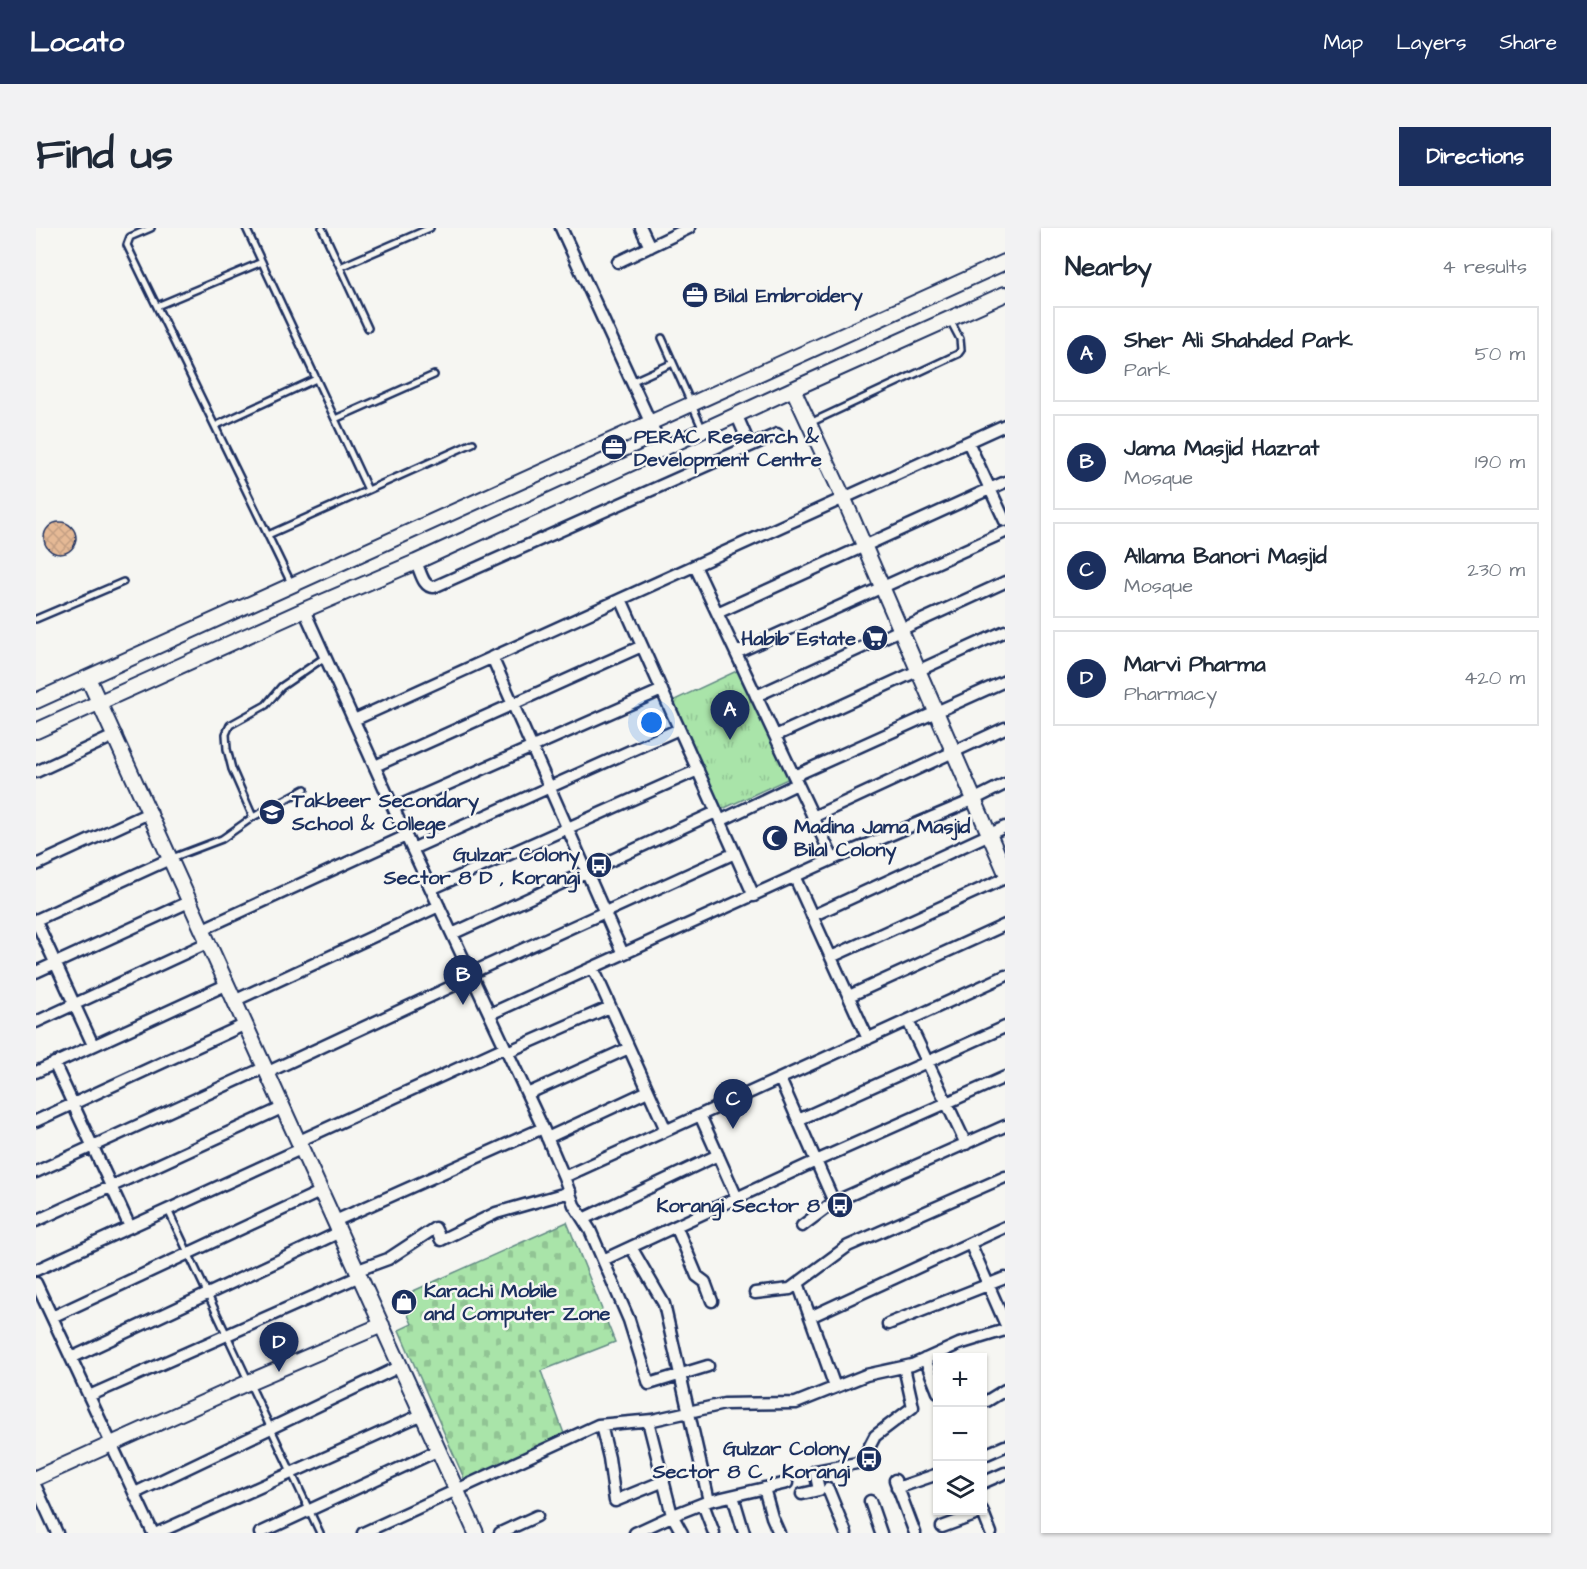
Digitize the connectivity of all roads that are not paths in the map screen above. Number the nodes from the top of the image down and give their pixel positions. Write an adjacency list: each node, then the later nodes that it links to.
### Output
1 (151, 228): 14 (lane)
2 (246, 228): 10 (lane)
3 (322, 228): 12 (lane)
4 (430, 228): 12 (lane)
5 (561, 228): 21 (street)
6 (641, 228): 8 (street)
7 (690, 228): 8 (street)
8 (650, 247): 11 (street)
9 (1005, 261): 23 (street)
10 (262, 262): 14 (lane); 20 (lane)
11 (618, 262)
12 (340, 267): 16 (lane)
13 (1005, 294): 15 (street)
14 (157, 306): 28 (lane)
15 (951, 321): 22 (street); 24 (lane)
16 (368, 328)
17 (662, 338): 18 (lane)
18 (673, 363): 21 (lane); 23 (lane)
19 (434, 375): 25 (lane)
20 (316, 379): 25 (lane); 28 (lane)
21 (632, 382): 26 (street)
22 (793, 389): 24 (street); 30 (street)
23 (692, 405): 26 (street); 29 (lane)
24 (805, 412): 38 (street)
25 (335, 419): 37 (lane)
26 (651, 424): 34 (street); 47 (street)
27 (1005, 425): 32 (street)
28 (215, 426): 41 (lane)
29 (703, 431): 30 (street); 34 (street)
30 (744, 432): 31 (street); 43 (street)
31 (777, 434)
32 (969, 442): 36 (street); 38 (street)
33 (473, 443): 37 (lane)
34 (663, 450): 43 (street)
35 (1005, 482): 36 (street)
36 (990, 489): 39 (street); 42 (street)
37 (368, 490): 41 (lane)
38 (844, 499): 42 (street); 44 (street)
39 (1005, 521)
40 (1005, 532): 48 (street)
41 (268, 535): 47 (lane)
42 (864, 547): 48 (street); 51 (street)
43 (418, 566): 50 (street)
44 (695, 566): 49 (street); 51 (street)
45 (123, 582): 52 (lane)
46 (1005, 582): 53 (street)
47 (292, 585): 60 (street)
48 (882, 588): 53 (street); 56 (street)
49 (621, 599): 55 (street); 58 (street)
50 (304, 610): 57 (street); 65 (street)
51 (717, 613): 56 (street)
52 (36, 620)
53 (900, 629): 59 (street); 63 (street)
54 (1005, 631): 59 (street)
55 (642, 646): 62 (street); 66 (street)
56 (736, 653): 63 (street)
57 (325, 657): 68 (street); 87 (lane)
58 (492, 657): 66 (street); 68 (street)
59 (918, 671): 67 (street); 73 (street)
60 (88, 678): 64 (street); 65 (street)
61 (1005, 681): 67 (street)
62 (662, 690): 70 (street); 74 (street)
63 (756, 696): 73 (street)
64 (36, 701)
65 (101, 702): 71 (street); 72 (street)
66 (513, 704): 74 (street); 76 (street)
67 (936, 713): 75 (street); 79 (street)
68 (354, 720): 76 (street)
69 (1005, 728): 75 (street)
70 (679, 729): 77 (street); 81 (street)
71 (36, 731)
72 (116, 735): 78 (street); 85 (street)
73 (775, 736): 79 (street)
74 (532, 747): 81 (street); 84 (street)
75 (952, 752): 83 (street); 88 (street)
76 (375, 766): 84 (street)
77 (698, 770): 86 (street); 90 (street)
78 (36, 772)
79 (796, 780): 86 (street); 88 (street)
80 (1005, 784): 83 (street)
81 (550, 787): 90 (street); 93 (street)
82 (305, 789): 87 (lane)
83 (974, 800): 91 (street); 96 (street)
84 (394, 808): 92 (street)
85 (151, 812): 95 (street); 97 (street)
86 (718, 816): 94 (street); 99 (street)
87 (254, 817): 95 (lane)
88 (813, 817): 96 (street)
89 (1005, 827): 91 (street)
90 (567, 828): 99 (street); 102 (street)
91 (989, 835): 98 (street); 107 (street)
92 (406, 836): 93 (street); 111 (street)
93 (412, 849): 102 (street)
94 (735, 853): 103 (street); 106 (street)
95 (172, 858): 104 (street); 108 (street)
96 (833, 859): 100 (street)
97 (36, 865)
98 (1005, 871)
99 (587, 872): 106 (street); 110 (street)
100 (795, 878): 103 (street); 107 (street)
101 (1005, 878): 113 (street)
102 (431, 888): 105 (street)
103 (754, 896): 112 (street)
104 (191, 901): 111 (street); 114 (street)
105 (439, 906): 110 (street); 121 (street)
106 (604, 912): 112 (street); 117 (street)
107 (812, 916): 113 (street)
108 (36, 920): 114 (street)
109 (1005, 925): 120 (street)
110 (452, 934): 117 (street)
111 (206, 935): 119 (street); 122 (street)
112 (623, 954): 115 (street)
113 (831, 957): 120 (street)
114 (55, 963): 116 (street); 122 (street)
115 (593, 968): 123 (street); 124 (street)
116 (36, 972)
117 (471, 975): 124 (street); 135 (street)
118 (1005, 976): 125 (street)
119 (228, 984): 121 (street); 130 (street)
120 (849, 996): 129 (street)
121 (236, 1000): 127 (street)
122 (74, 1004): 126 (street); 130 (street)
123 (610, 1008): 131 (street); 132 (street)
124 (490, 1014): 132 (street)
125 (908, 1020): 129 (street); 133 (street)
126 (36, 1022)
127 (246, 1024): 135 (street); 142 (street)
128 (1005, 1027): 133 (street)
129 (868, 1039): 138 (street)
130 (93, 1046): 134 (street)
131 (629, 1048): 139 (street); 140 (street)
132 (506, 1049): 140 (street); 151 (street)
133 (927, 1062): 141 (street); 146 (street)
134 (54, 1063): 136 (street); 142 (street)
135 (267, 1069): 143 (street); 152 (street)
136 (36, 1072)
137 (1005, 1077): 141 (street)
138 (780, 1079): 144 (street); 146 (street)
139 (648, 1091): 148 (street); 149 (street)
140 (527, 1094): 149 (street)
141 (947, 1103): 150 (street); 154 (street)
142 (73, 1104): 145 (street); 152 (street)
143 (284, 1107): 151 (street); 158 (street)
144 (700, 1115): 148 (street); 153 (street)
145 (36, 1120)
146 (798, 1120): 154 (street)
147 (1005, 1126): 150 (street)
148 (666, 1130): 156 (street)
149 (545, 1133): 156 (street); 166 (street)
150 (966, 1144): 162 (street)
151 (301, 1145): 159 (street); 163 (street)
152 (93, 1146): 155 (street); 158 (street)
153 (718, 1155): 161 (street); 164 (street)
154 (816, 1161): 161 (street); 162 (street)
155 (36, 1172)
156 (564, 1177): 160 (street)
157 (1005, 1177): 179 (street)
158 (111, 1187): 165 (street); 169 (street)
159 (322, 1191): 166 (street); 173 (street)
160 (570, 1192): 164 (street); 176 (street)
161 (737, 1198): 167 (street)
162 (834, 1202): 168 (street)
163 (168, 1210): 169 (street); 173 (lane)
164 (583, 1219): 174 (street)
165 (36, 1221)
166 (338, 1226): 176 (street); 182 (street)
167 (676, 1226): 172 (street); 183 (street)
168 (802, 1226)
169 (130, 1227): 175 (street)
170 (1005, 1227): 171 (street)
171 (970, 1243): 180 (street); 185 (street)
172 (631, 1247): 174 (street); 196 (street)
173 (188, 1253): 182 (lane); 184 (street)
174 (603, 1260): 196 (street)
175 (36, 1270)
176 (359, 1273): 188 (street); 190 (street)
177 (1005, 1278): 180 (street)
178 (36, 1282): 184 (street)
179 (798, 1283): 181 (street); 185 (street)
180 (988, 1285): 186 (street); 187 (street)
181 (755, 1293)
182 (208, 1294): 190 (lane); 191 (street)
183 (712, 1301)
184 (52, 1317): 191 (street)
185 (810, 1317): 199 (street)
186 (1005, 1323)
187 (888, 1324)
188 (382, 1325): 193 (street); 198 (street)
189 (1005, 1330): 192 (street)
190 (226, 1335): 198 (lane); 201 (street)
191 (71, 1358): 201 (street)
192 (925, 1359): 195 (street); 197 (street)
193 (401, 1366): 204 (street); 207 (street)
194 (708, 1366): 196 (street)
195 (904, 1366): 199 (street); 224 (street)
196 (680, 1374): 203 (street)
197 (933, 1379)
198 (249, 1382): 207 (lane); 208 (street)
199 (835, 1387): 203 (street)
200 (1005, 1390): 202 (street)
201 (89, 1396): 208 (street)
202 (987, 1401)
203 (688, 1412): 205 (street); 227 (street)
204 (423, 1414): 210 (street); 212 (street)
205 (648, 1421): 206 (street); 216 (street)
206 (601, 1425): 216 (street); 222 (street)
207 (271, 1428): 212 (lane); 223 (street)
208 (111, 1444): 215 (street); 223 (street)
209 (1005, 1446): 211 (street)
210 (439, 1450): 222 (street); 228 (street)
211 (987, 1454)
212 (292, 1473): 228 (lane); 236 (street)
213 (1005, 1473): 217 (street)
214 (933, 1475): 248 (street)
215 (36, 1478)
216 (664, 1480): 229 (street)
217 (987, 1481)
218 (787, 1483): 220 (street)
219 (36, 1487): 234 (street)
220 (764, 1488): 225 (street); 246 (street)
221 (828, 1489): 235 (street)
222 (457, 1490): 239 (street); 240 (street)
223 (135, 1493): 236 (street)
224 (802, 1494)
225 (733, 1496): 227 (street); 245 (street)
226 (870, 1501): 247 (street)
227 (706, 1503): 229 (street); 244 (street)
228 (309, 1510): 237 (street); 238 (lane)
229 (672, 1515): 242 (street); 243 (street)
230 (973, 1515): 233 (street)
231 (984, 1515): 249 (street)
232 (537, 1516): 241 (street)
233 (942, 1527)
234 (53, 1532)
235 (841, 1532)
236 (155, 1533)
237 (260, 1533)
238 (320, 1533)
239 (363, 1533)
240 (476, 1533)
241 (501, 1533)
242 (635, 1533)
243 (682, 1533)
244 (714, 1533)
245 (744, 1533)
246 (779, 1533)
247 (881, 1533)
248 (915, 1533)
249 (991, 1533)

